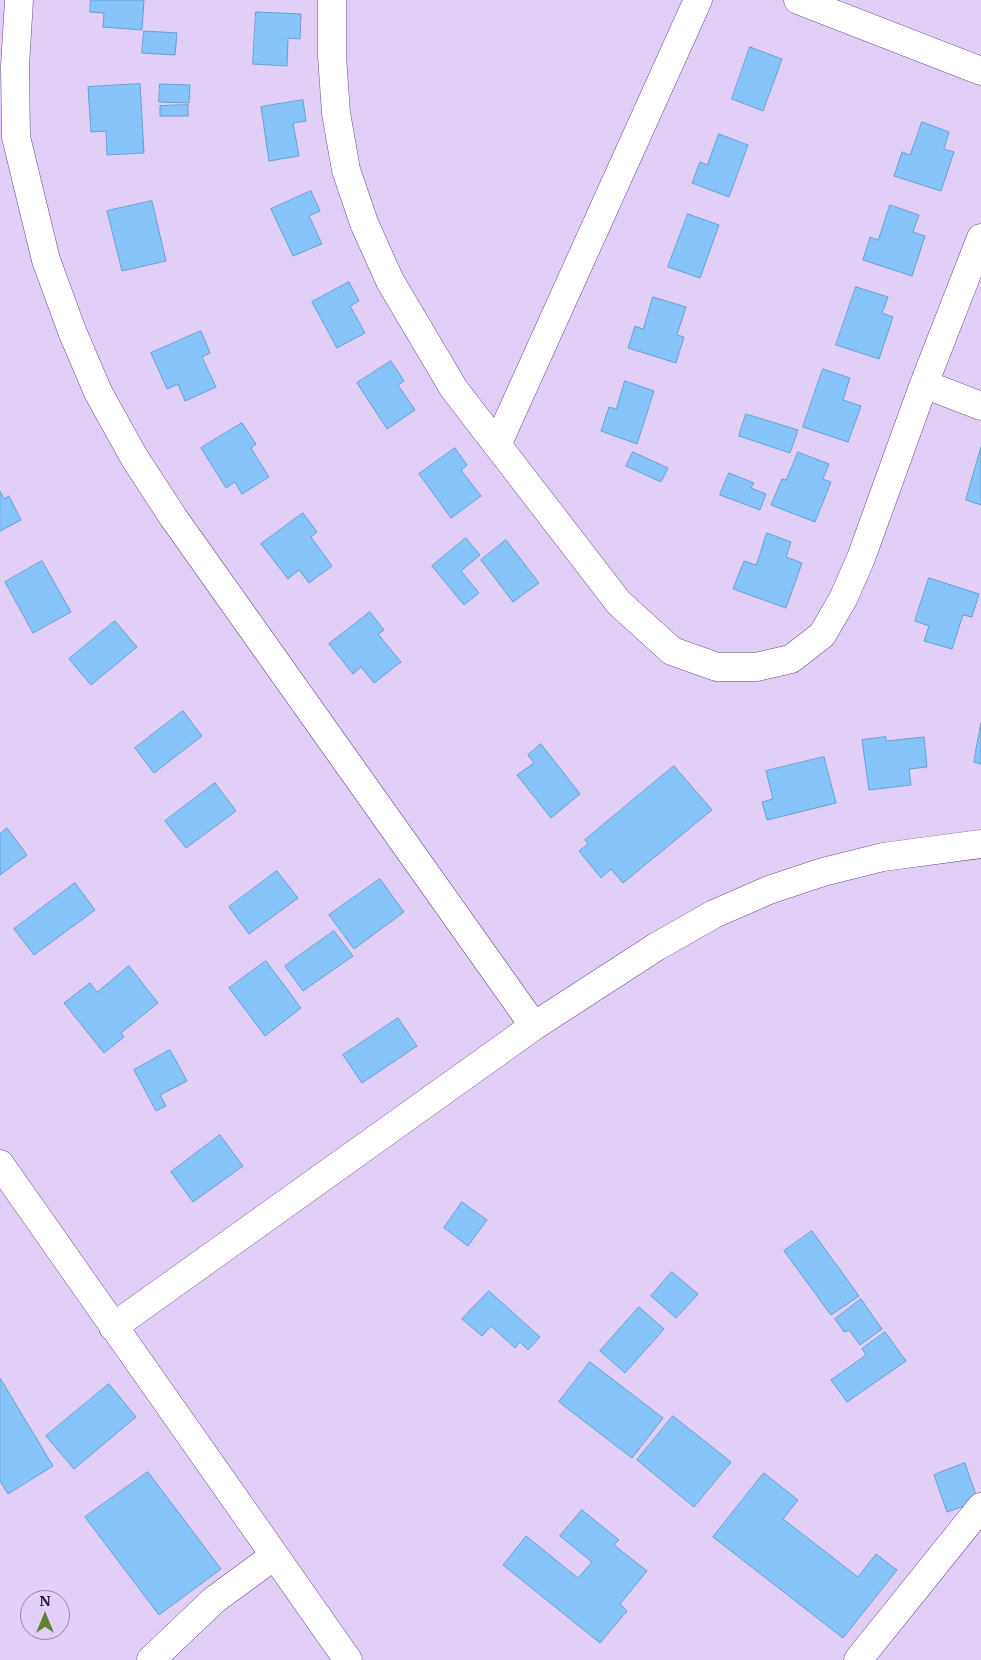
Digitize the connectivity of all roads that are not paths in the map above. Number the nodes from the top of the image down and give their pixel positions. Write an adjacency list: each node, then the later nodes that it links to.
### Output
1 (19, 0): 6 (street)
2 (332, 0): 10 (street)
3 (698, 0): 10 (street)
4 (798, 0): 5 (street)
5 (981, 71)
6 (8, 138): 12 (street)
7 (981, 238): 8 (street)
8 (924, 384): 9 (street); 10 (street)
9 (981, 406)
10 (497, 445)
11 (981, 844): 12 (street)
12 (534, 1026): 14 (street)
13 (0, 1164): 14 (street)
14 (113, 1327): 16 (street)
15 (981, 1507): 19 (street)
16 (274, 1556): 17 (street); 18 (street)
17 (150, 1660)
18 (348, 1660)
19 (858, 1660)

